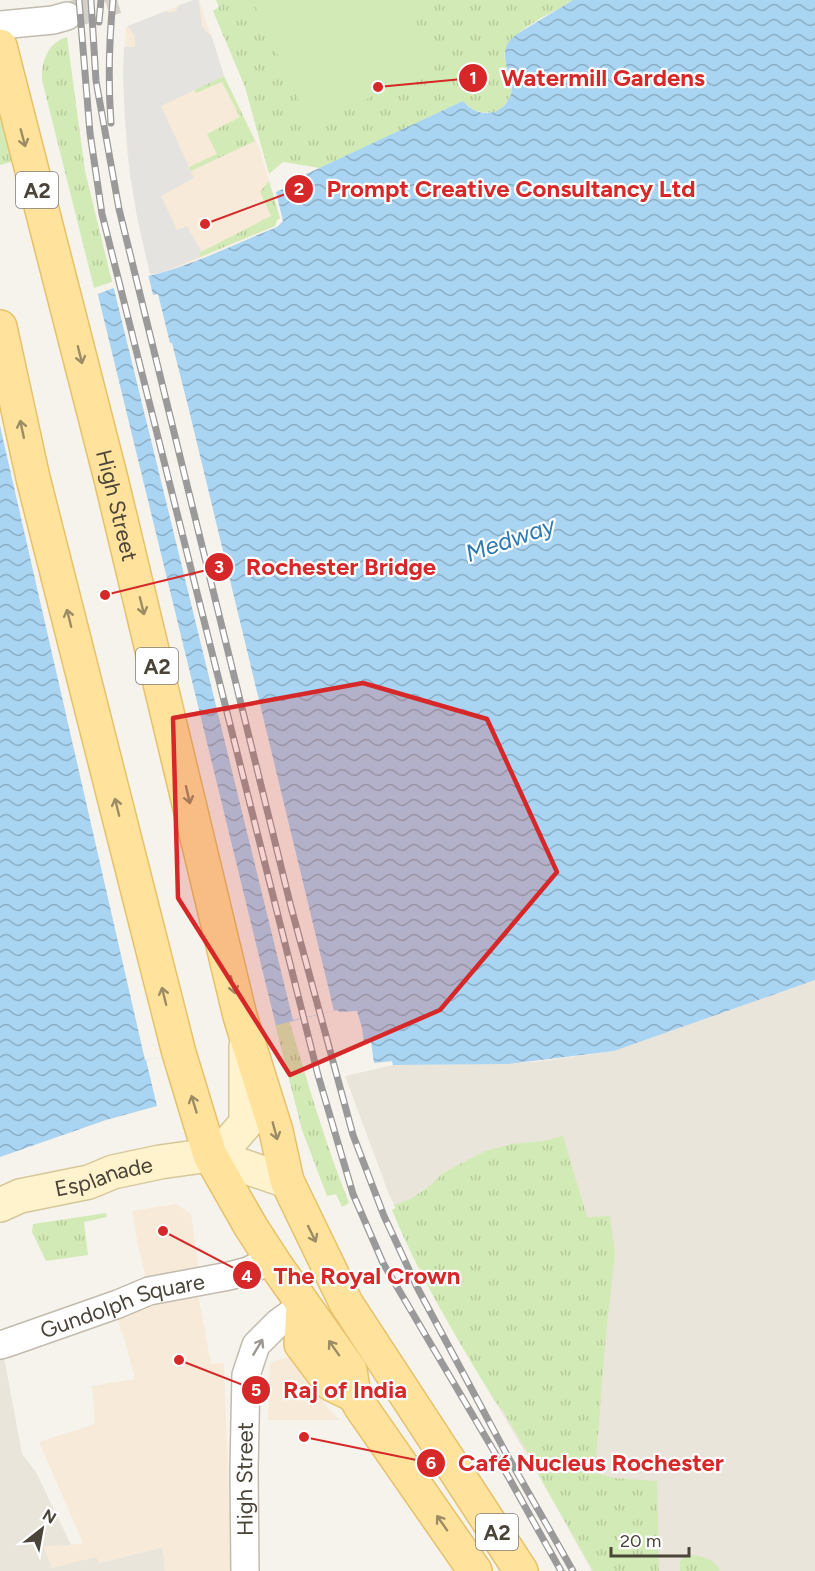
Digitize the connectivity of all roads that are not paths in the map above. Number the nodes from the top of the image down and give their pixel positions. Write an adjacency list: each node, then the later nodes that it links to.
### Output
1 (67, 16): 2 (street)
2 (0, 25)
3 (0, 46): 5 (main road, High Street / A2, one-way to 5)
4 (0, 327): 6 (main road, one-way to 4)
5 (246, 1035): 6 (street, Esplanade); 7 (main road, A2, one-way to 7)
6 (210, 1155): 7 (street, Esplanade); 8 (street, Esplanade); 9 (main road)
7 (287, 1181): 14 (main road, A2, one-way to 14)
8 (0, 1205)
9 (272, 1259): 10 (main road); 11 (street, Gundolph Square)
10 (303, 1305): 12 (street, High Street, one-way to 10); 13 (main road, A2, one-way to 10)
11 (3, 1344)
12 (245, 1571)
13 (475, 1571)
14 (521, 1571)

